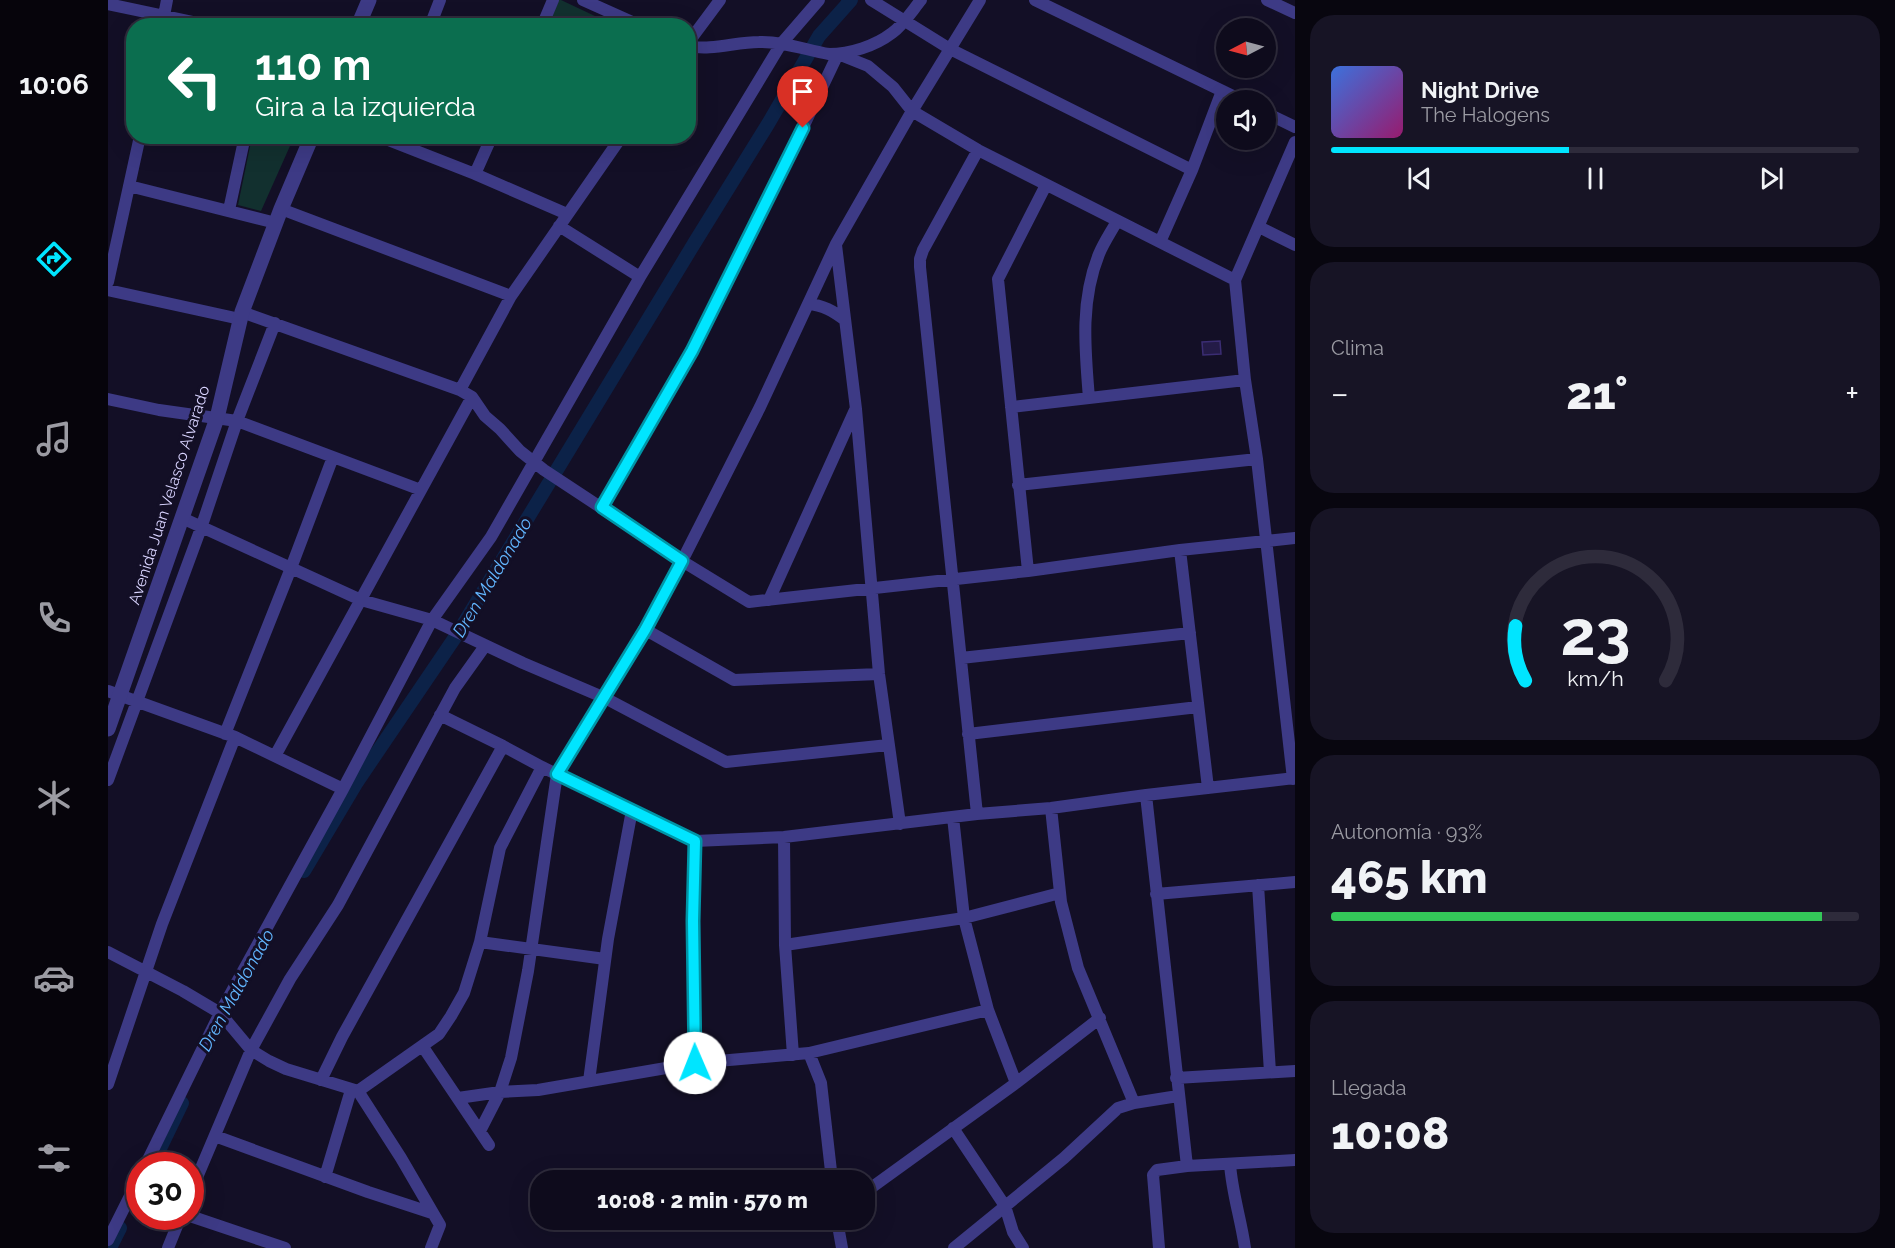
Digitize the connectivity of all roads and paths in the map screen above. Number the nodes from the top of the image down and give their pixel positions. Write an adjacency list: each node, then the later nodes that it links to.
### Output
1 (167, 0): 16 (street)
2 (369, 0): 17 (street)
3 (440, 0): 18 (street)
4 (553, 0): 19 (street)
5 (583, 0): 20 (street)
6 (720, 0): 22 (street)
7 (819, 0): 23 (street)
8 (871, 0): 21 (street)
9 (921, 0): 21 (street)
10 (980, 0): 25 (street)
11 (1035, 0): 27 (street)
12 (1267, 0): 14 (street)
13 (108, 4): 15 (street)
14 (1295, 13)
15 (156, 18)
16 (163, 18)
17 (361, 18)
18 (433, 18)
19 (545, 18)
20 (622, 18)
21 (904, 21): 25 (street); 26 (street)
22 (696, 34)
23 (787, 45): 24 (street); 26 (street); 53 (street)
24 (696, 47)
25 (950, 49): 29 (street); 40 (street)
26 (838, 54): 29 (street); 76 (street)
27 (1220, 90)
28 (1216, 107): 40 (street)
29 (912, 111): 39 (street); 51 (street)
30 (1276, 118): 31 (street)
31 (1295, 127)
32 (1295, 142): 49 (street)
33 (138, 144): 43 (street)
34 (243, 144): 44 (street)
35 (309, 144): 46 (street, Avenida Juan Velasco Alvarado)
36 (400, 144): 41 (street)
37 (488, 144): 41 (street)
38 (616, 144): 45 (street)
39 (978, 150): 42 (street); 85 (street)
40 (1192, 170): 50 (street)
41 (475, 174): 45 (street)
42 (1046, 185): 47 (street); 67 (street)
43 (129, 186): 44 (street); 55 (street)
44 (229, 210): 46 (street)
45 (567, 214): 48 (street)
46 (279, 216): 57 (street); 59 (street, Avenida Juan Velasco Alvarado)
47 (1117, 221): 50 (street); 65 (street)
48 (559, 226): 53 (street); 57 (street)
49 (1258, 227): 52 (street); 54 (street)
50 (1160, 242): 54 (street)
51 (836, 244): 58 (street); 60 (street)
52 (1295, 245)
53 (640, 277): 73 (street)
54 (1236, 280): 62 (street)
55 (108, 282)
56 (108, 290): 59 (street)
57 (511, 296): 63 (street)
58 (808, 304): 60 (street); 82 (street)
59 (241, 315): 61 (street); 69 (street, Avenida Juan Velasco Alvarado)
60 (845, 320): 68 (street)
61 (275, 323): 63 (street); 70 (street)
62 (1245, 380): 65 (street); 72 (street)
63 (460, 390): 64 (street)
64 (472, 397): 73 (street); 75 (street)
65 (1089, 398): 67 (street)
66 (108, 399): 69 (street)
67 (1011, 407): 74 (street)
68 (856, 409): 86 (street); 88 (street)
69 (217, 418): 70 (street); 77 (street, Avenida Juan Velasco Alvarado)
70 (237, 421): 71 (street); 78 (street)
71 (333, 458): 75 (street); 83 (street)
72 (1257, 459): 74 (street); 80 (street)
73 (539, 466): 76 (street); 89 (street)
74 (1018, 485): 84 (street)
75 (421, 490): 87 (street)
76 (602, 507): 82 (street)
77 (182, 518): 78 (street); 95 (street, Avenida Juan Velasco Alvarado)
78 (201, 528): 83 (street); 97 (street)
79 (1295, 538): 80 (street)
80 (1265, 542): 81 (street); 108 (street)
81 (1180, 550): 84 (street); 91 (street)
82 (682, 561): 88 (street); 90 (street)
83 (291, 568): 87 (street); 102 (street)
84 (1028, 571): 85 (street)
85 (953, 579): 86 (street); 93 (street)
86 (872, 588): 88 (street); 94 (street)
87 (361, 600): 89 (street); 105 (street)
88 (768, 600)
89 (432, 620): 92 (street); 111 (street)
90 (645, 630): 94 (street); 96 (street)
91 (1190, 633): 93 (street); 98 (street)
92 (485, 646): 96 (street); 99 (street)
93 (961, 658): 101 (street)
94 (879, 674): 103 (street)
95 (114, 693): 97 (street); 100 (street, Avenida Juan Velasco Alvarado)
96 (605, 698): 103 (street); 107 (street)
97 (137, 700): 102 (street); 109 (street)
98 (1198, 707): 101 (street); 110 (street)
99 (440, 715): 104 (street); 135 (street)
100 (108, 729)
101 (968, 734): 115 (street)
102 (230, 735): 105 (street); 130 (street)
103 (888, 744): 117 (street)
104 (503, 746): 106 (street); 142 (street)
105 (274, 756): 111 (street)
106 (542, 767): 107 (street); 125 (street)
107 (557, 774): 114 (street); 127 (street)
108 (1294, 779): 110 (street)
109 (108, 780)
110 (1208, 788): 112 (street)
111 (343, 789): 132 (street)
112 (1146, 795): 113 (street); 123 (street)
113 (1051, 808): 115 (street); 122 (street)
114 (632, 810): 119 (street); 129 (street)
115 (977, 814): 116 (street)
116 (953, 817): 117 (street); 124 (street)
117 (900, 824): 118 (street)
118 (784, 837): 119 (street); 126 (street)
119 (695, 841): 138 (street)
120 (1295, 882): 121 (street)
121 (1258, 885): 123 (street); 140 (street)
122 (1060, 893): 124 (street); 133 (street)
123 (1156, 894): 141 (street)
124 (964, 918): 126 (street); 131 (street)
125 (480, 942): 127 (street); 134 (street)
126 (785, 945): 137 (street)
127 (531, 949): 129 (street); 147 (street)
128 (108, 952): 130 (street)
129 (605, 959): 143 (street)
130 (146, 972): 132 (street); 145 (street)
131 (988, 1010): 136 (street); 144 (street)
132 (220, 1013): 135 (street); 155 (street)
133 (1100, 1018): 144 (street); 150 (street)
134 (423, 1047): 146 (street); 149 (street)
135 (251, 1050): 142 (street); 153 (street)
136 (809, 1053): 137 (street); 160 (street)
137 (793, 1055): 138 (street)
138 (695, 1063): 143 (street)
139 (1295, 1071): 140 (street)
140 (1270, 1072): 141 (street)
141 (1176, 1078): 148 (street)
142 (321, 1080): 146 (street)
143 (589, 1081): 147 (street)
144 (1016, 1083): 151 (street)
145 (108, 1084)
146 (354, 1090): 161 (street); 165 (street)
147 (500, 1092): 149 (street); 152 (street)
148 (1178, 1096): 150 (street); 159 (street)
149 (458, 1098): 152 (street)
150 (1134, 1103): 164 (street)
151 (953, 1128): 162 (street); 164 (street)
152 (480, 1131): 154 (street)
153 (215, 1136): 157 (street); 161 (street)
154 (489, 1145)
155 (152, 1152)
156 (1295, 1160): 158 (street)
157 (204, 1162)
158 (1230, 1164): 159 (street); 178 (street)
159 (1187, 1166): 177 (street)
160 (831, 1170)
161 (326, 1177): 165 (street)
162 (875, 1184)
163 (126, 1204): 169 (street)
164 (1005, 1206): 175 (street); 176 (street)
165 (432, 1213): 171 (street)
166 (204, 1221): 170 (street)
167 (175, 1230): 172 (street)
168 (839, 1230): 174 (street)
169 (108, 1240)
170 (262, 1244): 173 (street)
171 (432, 1247)
172 (168, 1248)
173 (285, 1248)
174 (842, 1248)
175 (954, 1248)
176 (1023, 1248)
177 (1160, 1248)
178 (1245, 1248)

